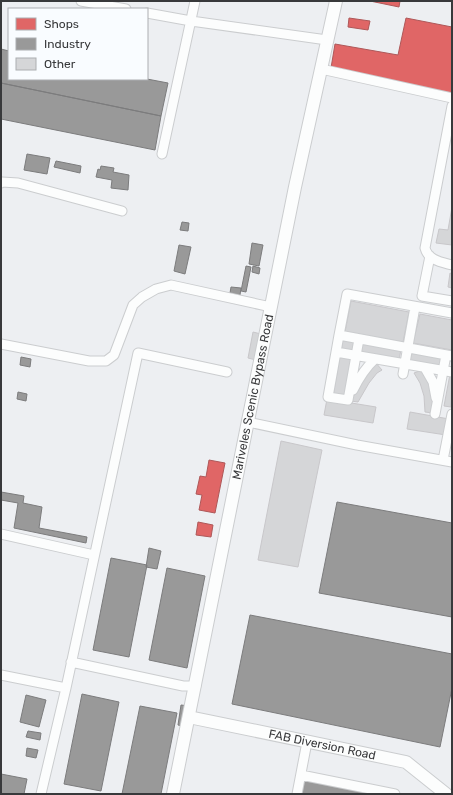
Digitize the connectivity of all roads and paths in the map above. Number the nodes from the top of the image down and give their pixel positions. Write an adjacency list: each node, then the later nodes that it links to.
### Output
1 (81, 1): 4 (lane)
2 (195, 1): 6 (lane)
3 (336, 1): 7 (main road, Mariveles Scenic Bypass Road)
4 (120, 8)
5 (148, 13): 6 (lane)
6 (192, 21): 7 (lane); 11 (lane)
7 (327, 40): 8 (main road, Mariveles Scenic Bypass Road)
8 (321, 69): 9 (lane); 17 (main road, Mariveles Scenic Bypass Road)
9 (452, 98)
10 (452, 106): 14 (lane)
11 (162, 154)
12 (1, 183): 13 (lane)
13 (122, 211)
14 (430, 256): 15 (lane); 16 (lane)
15 (452, 265)
16 (452, 301)
17 (271, 307): 22 (lane); 36 (main road, Mariveles Scenic Bypass Road)
18 (415, 307): 19 (lane); 20 (lane); 23 (lane)
19 (452, 313)
20 (339, 335): 21 (lane); 24 (lane)
21 (359, 339): 23 (lane); 26 (lane)
22 (1, 344)
23 (407, 348): 25 (lane); 28 (lane)
24 (336, 352): 26 (lane); 33 (lane)
25 (449, 355): 31 (lane)
26 (356, 356): 27 (lane); 33 (lane)
27 (375, 359): 28 (lane); 33 (lane)
28 (404, 364): 29 (lane); 32 (lane)
29 (425, 368): 31 (lane); 34 (lane)
30 (227, 372): 39 (lane)
31 (447, 372): 34 (lane)
32 (403, 374)
33 (348, 400)
34 (436, 414): 35 (lane)
35 (452, 415): 37 (lane)
36 (248, 422): 37 (lane); 42 (main road, Mariveles Scenic Bypass Road)
37 (447, 461)
38 (1, 534): 39 (lane)
39 (94, 555): 40 (lane)
40 (71, 662): 42 (lane); 43 (lane)
41 (1, 675): 43 (lane)
42 (196, 686): 44 (main road, Mariveles Scenic Bypass Road)
43 (66, 688): 47 (lane)
44 (189, 717): 45 (main road, FAB Diversion Road); 48 (main road, Mariveles Scenic Bypass Road)
45 (307, 742): 46 (lane); 51 (main road, FAB Diversion Road)
46 (301, 775): 49 (lane); 50 (lane)
47 (41, 794)
48 (173, 794)
49 (297, 794)
50 (395, 794)
51 (446, 794)

